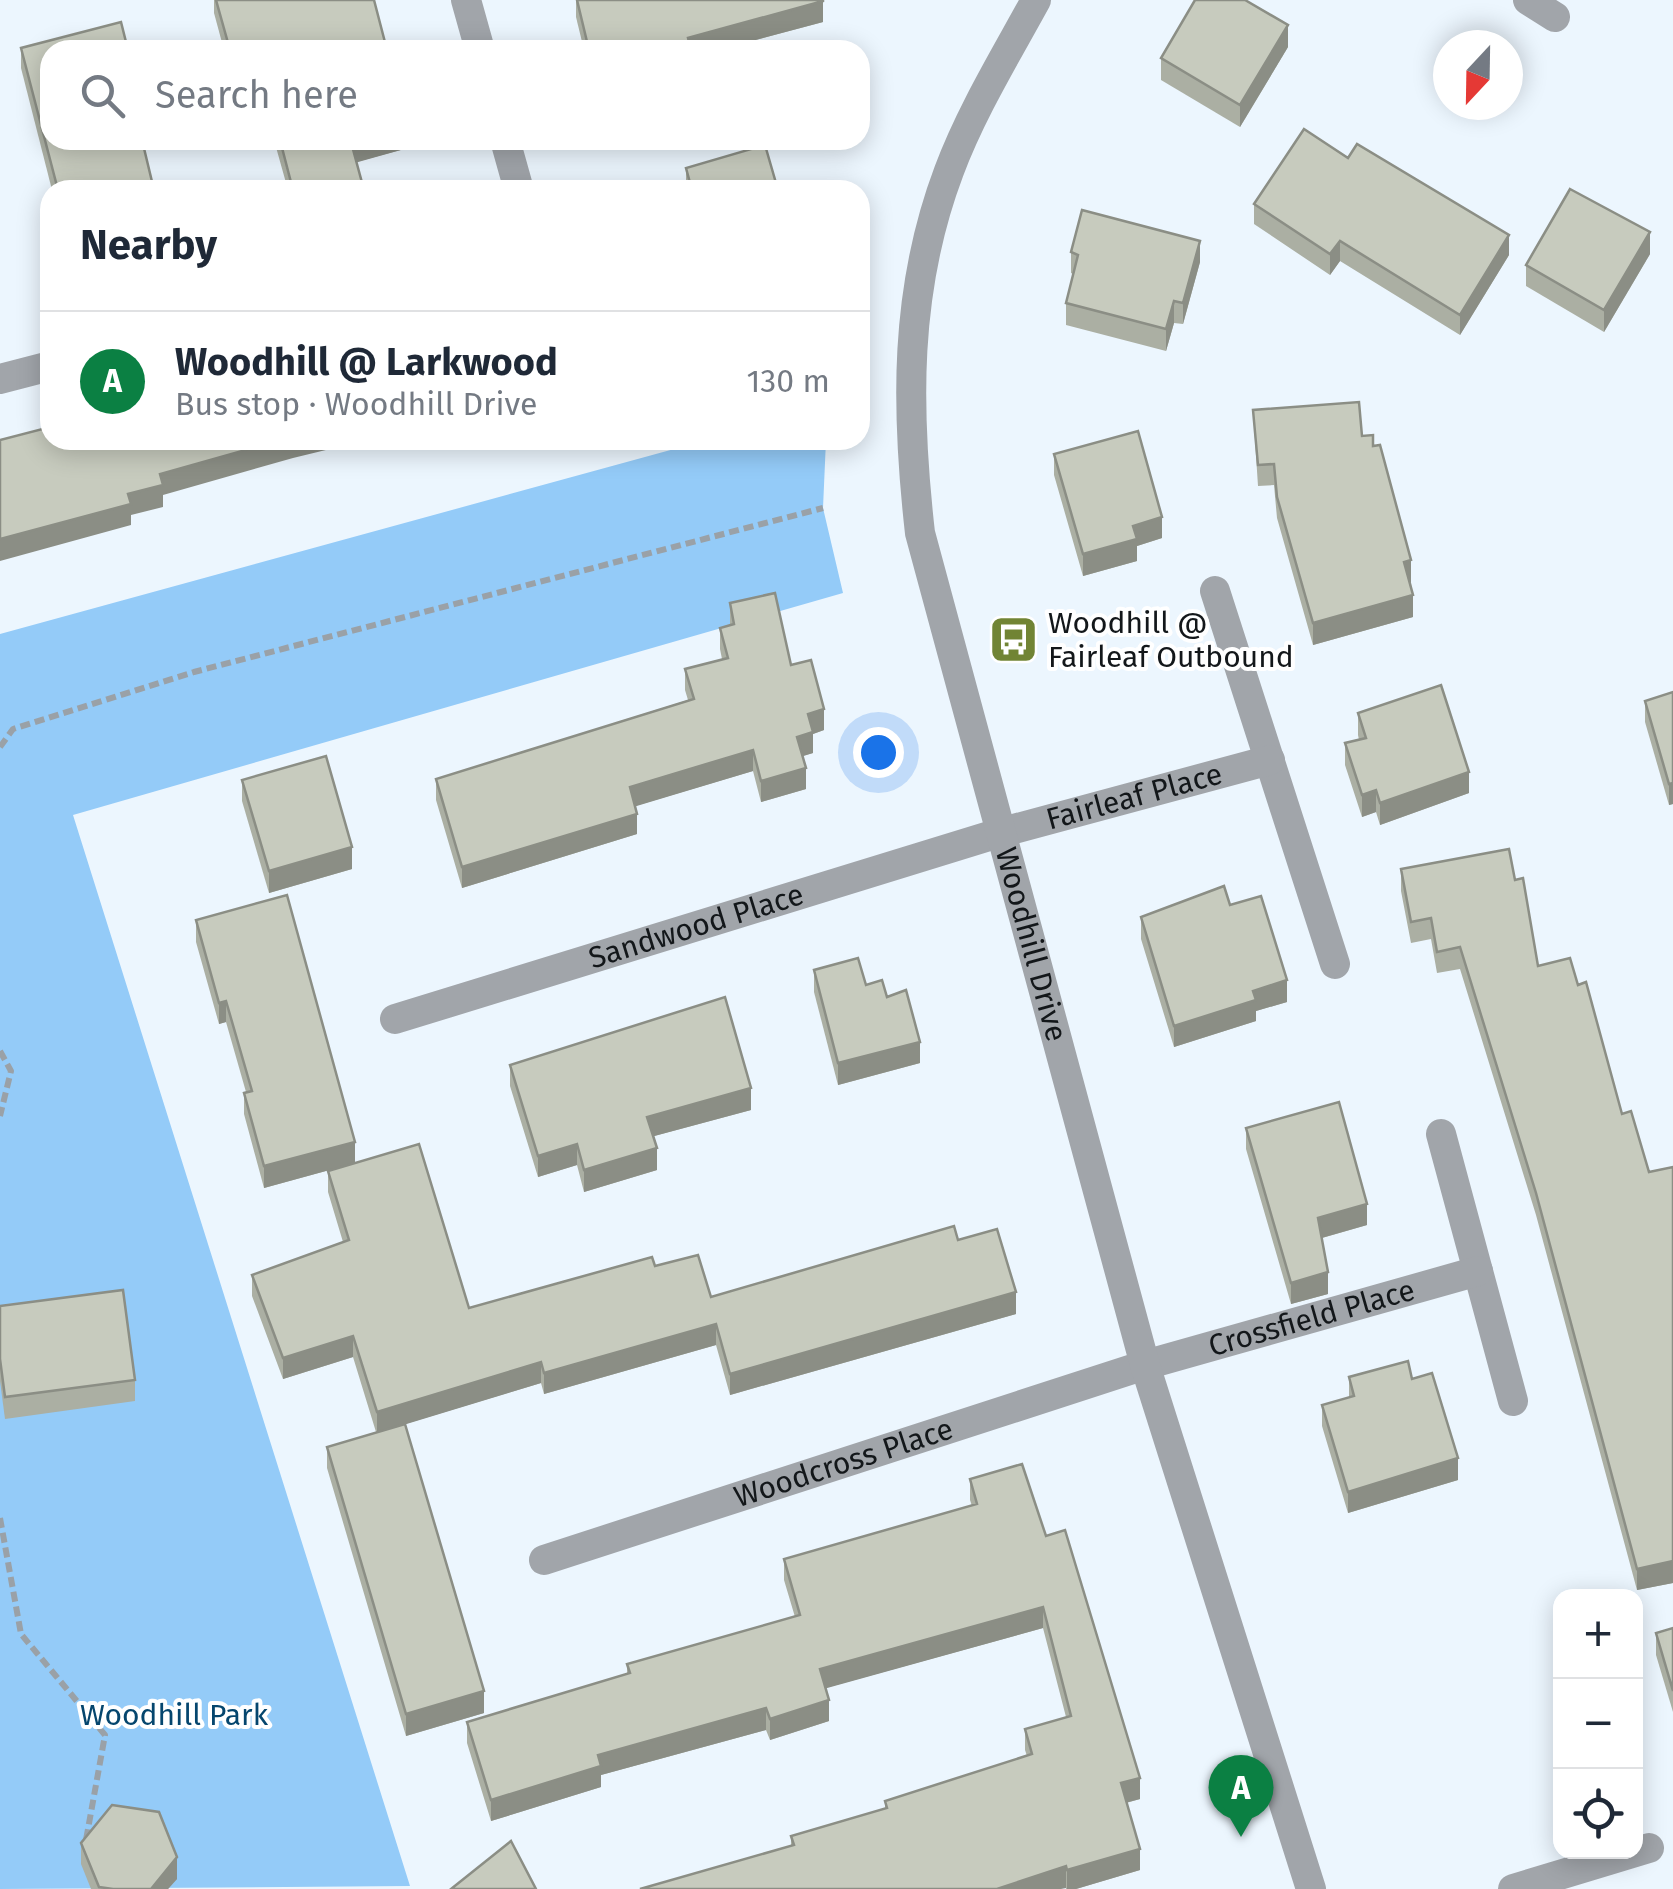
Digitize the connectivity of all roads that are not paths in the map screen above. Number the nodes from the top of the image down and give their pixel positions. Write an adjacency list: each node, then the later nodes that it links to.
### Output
1 (466, 0): 5 (street)
2 (1036, 0): 12 (street, Woodhill Drive)
3 (1528, 0): 4 (street)
4 (1556, 16)
5 (477, 40)
6 (508, 150): 7 (street)
7 (516, 180)
8 (40, 369): 9 (street)
9 (0, 379)
10 (1215, 591): 11 (street)
11 (1270, 760): 12 (street, Fairleaf Place); 13 (street)
12 (999, 834): 14 (street, Sandwood Place); 17 (street, Woodhill Drive)
13 (1335, 964)
14 (394, 1019)
15 (1441, 1134): 16 (street)
16 (1478, 1271): 17 (street, Crossfield Place); 18 (street)
17 (1145, 1365): 19 (street, Woodcross Place); 21 (street, Woodhill Drive)
18 (1513, 1401)
19 (544, 1560)
20 (1649, 1848): 22 (street)
21 (1311, 1889)
22 (1513, 1889)

